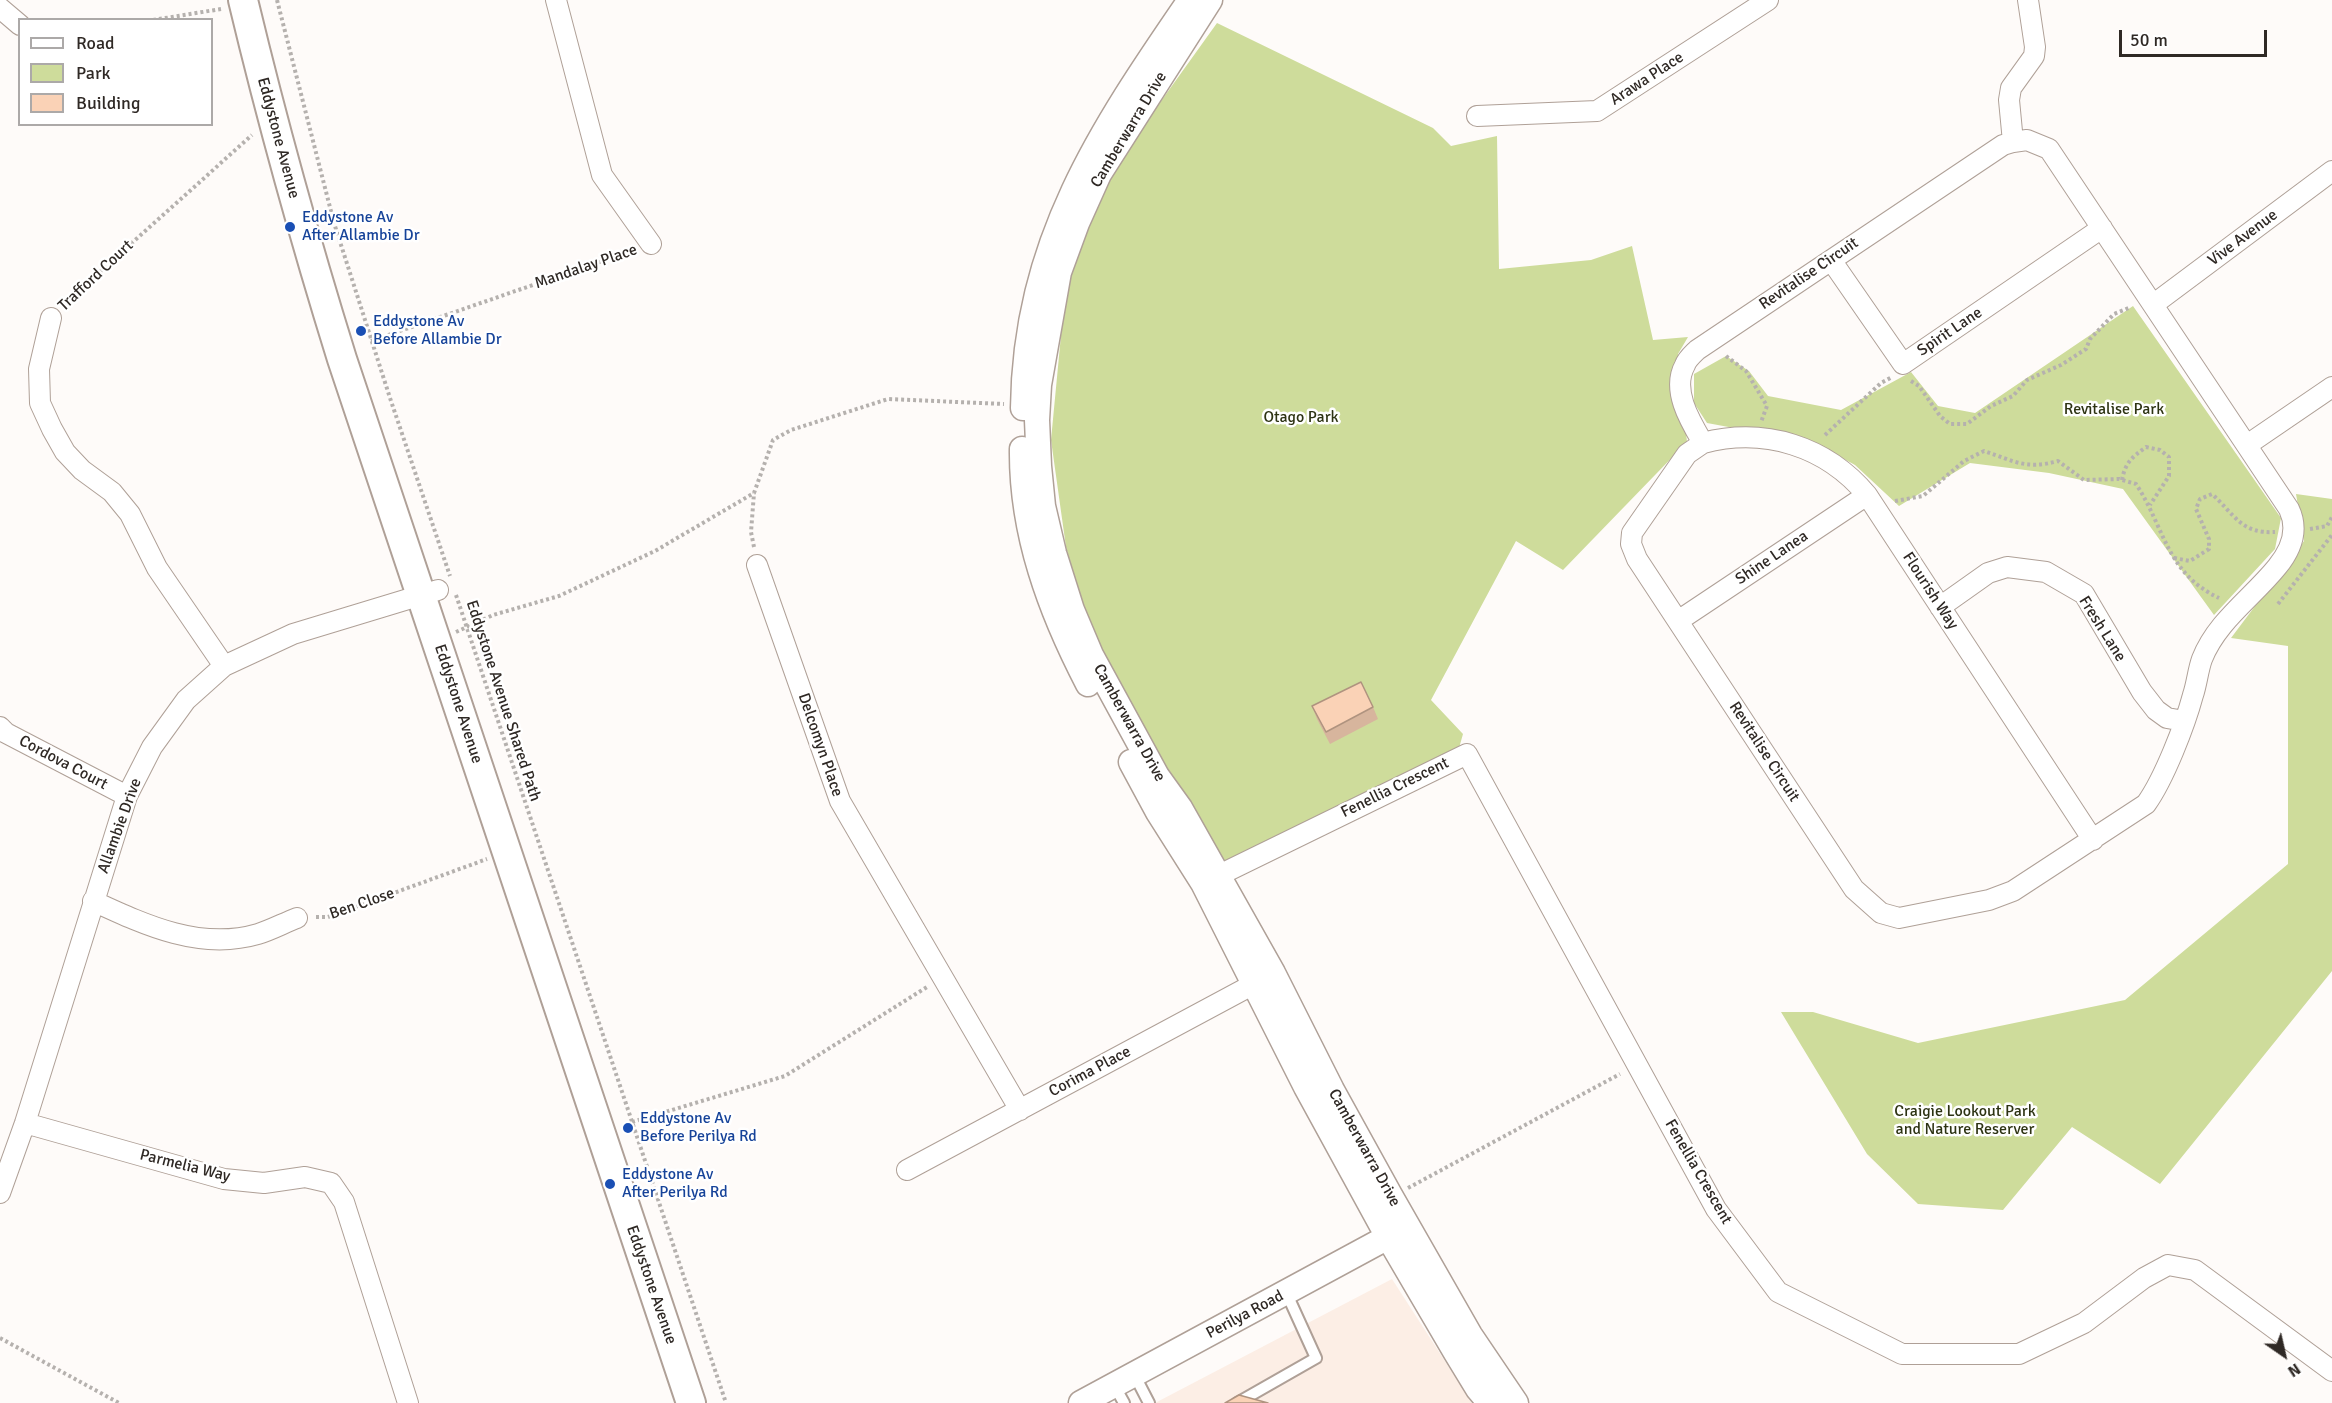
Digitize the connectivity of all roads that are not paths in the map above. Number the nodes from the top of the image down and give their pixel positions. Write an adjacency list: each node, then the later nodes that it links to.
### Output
1 (262, 0): 23 (main road, Eddystone Avenue)
2 (556, 0): 14 (street, Mandalay Place)
3 (1190, 0): 31 (street, Camberwarra Drive)
4 (1210, 0): 31 (street, Camberwarra Drive)
5 (2028, 0): 11 (street)
6 (1760, 2): 10 (street, Arawa Place)
7 (236, 4): 23 (main road, Eddystone Avenue)
8 (0, 8): 9 (street)
9 (18, 24)
10 (1477, 116)
11 (2013, 142): 13 (street, Revitalise Circuit); 15 (street, Revitalise Circuit)
12 (2332, 171): 16 (street, Vive Avenue)
13 (2102, 228): 15 (street, Spirit Lane); 16 (street, Revitalise Circuit)
14 (651, 244)
15 (1831, 260): 19 (street, Revitalise Circuit)
16 (2154, 304): 20 (street, Revitalise Circuit)
17 (51, 318): 26 (street, Trafford Court)
18 (2332, 387): 20 (street)
19 (1703, 443): 21 (street, Flourish Way); 25 (street, Revitalise Circuit)
20 (2247, 445): 27 (street, Revitalise Circuit)
21 (1867, 495): 24 (street, Flourish Way); 25 (street, Shine Lanea)
22 (757, 565): 35 (street, Delcomyn Place)
23 (442, 591): 26 (street, Allambie Drive); 44 (main road, Eddystone Avenue); 45 (main road, Eddystone Avenue)
24 (1940, 607): 27 (street, Fresh Lane); 30 (street, Flourish Way)
25 (1677, 621): 30 (street, Revitalise Circuit)
26 (224, 666): 29 (street, Allambie Drive)
27 (2184, 721): 30 (street, Revitalise Circuit)
28 (0, 727): 29 (street, Cordova Court)
29 (127, 796): 32 (street, Allambie Drive)
30 (2093, 840)
31 (1210, 879): 34 (street, Camberwarra Drive); 41 (street, Fenellia Crescent)
32 (93, 901): 33 (street); 36 (street, Allambie Drive)
33 (297, 918)
34 (1263, 979): 35 (street, Corima Place); 39 (street, Camberwarra Drive)
35 (1020, 1110): 37 (street, Corima Place)
36 (25, 1123): 38 (street, Allambie Drive); 43 (street, Parmelia Way)
37 (907, 1170)
38 (0, 1193)
39 (1398, 1231): 40 (street, Perilya Road); 49 (street, Camberwarra Drive); 50 (street, Camberwarra Drive)
40 (1286, 1292): 42 (street, Perilya Road); 48 (lane)
41 (2332, 1371)
42 (1124, 1388): 46 (street, Perilya Road); 47 (lane)
43 (408, 1403)
44 (691, 1403)
45 (709, 1403)
46 (1081, 1403)
47 (1149, 1403)
48 (1237, 1403)
49 (1490, 1403)
50 (1516, 1403)

